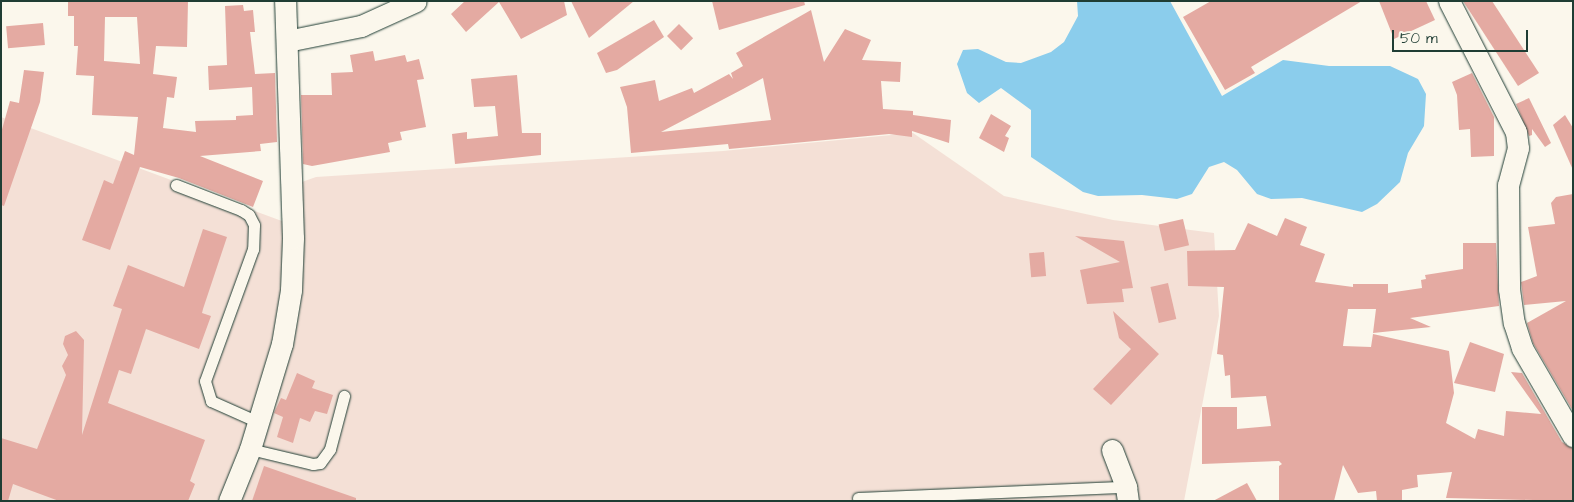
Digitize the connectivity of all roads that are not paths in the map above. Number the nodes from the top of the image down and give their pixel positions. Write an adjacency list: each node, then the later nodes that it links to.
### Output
1 (285, 1): 4 (street)
2 (416, 1): 4 (street)
3 (1449, 1): 8 (street)
4 (287, 40): 7 (street)
5 (176, 185): 7 (lane)
6 (344, 396): 9 (lane)
7 (258, 422): 9 (street)
8 (1573, 436)
9 (250, 449): 13 (street)
10 (1112, 450): 11 (street)
11 (1127, 494): 12 (lane)
12 (858, 498)
13 (229, 501)

